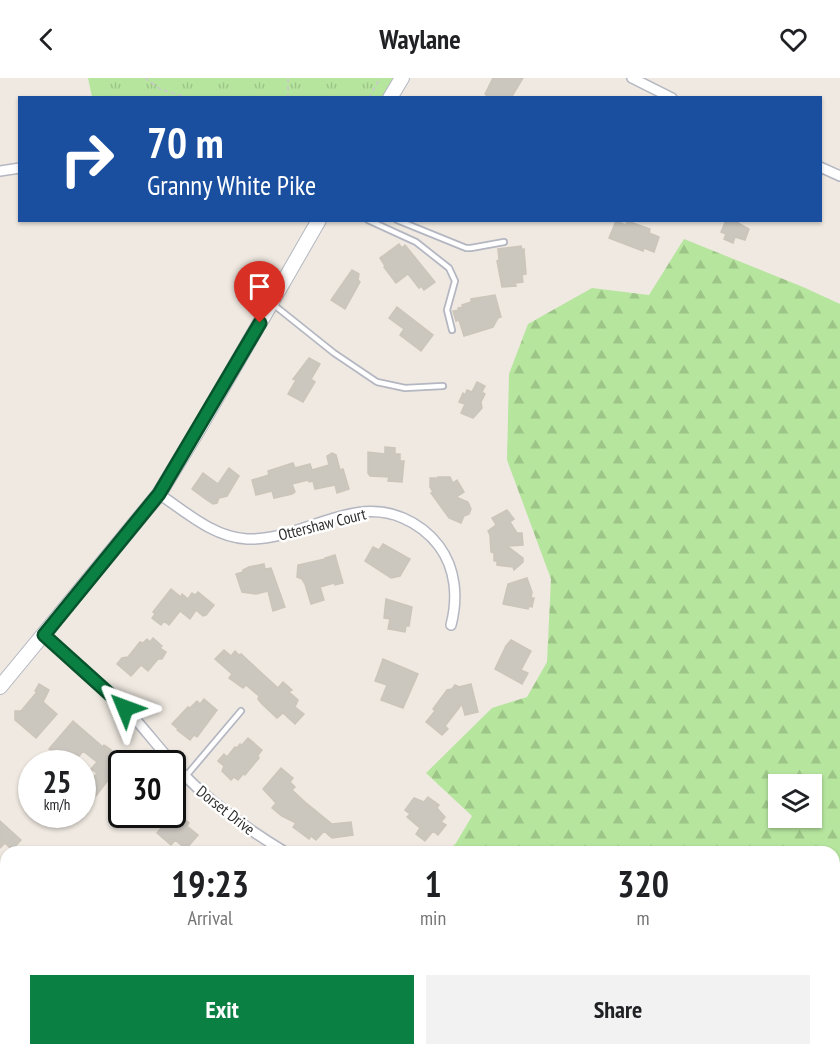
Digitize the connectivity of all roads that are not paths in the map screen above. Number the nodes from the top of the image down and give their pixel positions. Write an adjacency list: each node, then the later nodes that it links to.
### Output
1 (402, 78): 3 (main road)
2 (632, 78): 4 (street)
3 (391, 96)
4 (668, 96)
5 (18, 168): 7 (street)
6 (822, 168): 8 (street)
7 (0, 171)
8 (840, 176)
9 (318, 222): 13 (main road)
10 (372, 222): 14 (lane)
11 (403, 222): 12 (lane)
12 (504, 242)
13 (272, 303): 15 (lane); 16 (main road)
14 (452, 330)
15 (443, 386)
16 (159, 494): 17 (street, Ottershaw Court); 18 (main road)
17 (451, 625)
18 (44, 635): 19 (main road); 21 (street, Dorset Drive)
19 (0, 687)
20 (241, 711): 22 (lane)
21 (163, 750)
22 (186, 776): 23 (street, Dorset Drive)
23 (276, 846)

